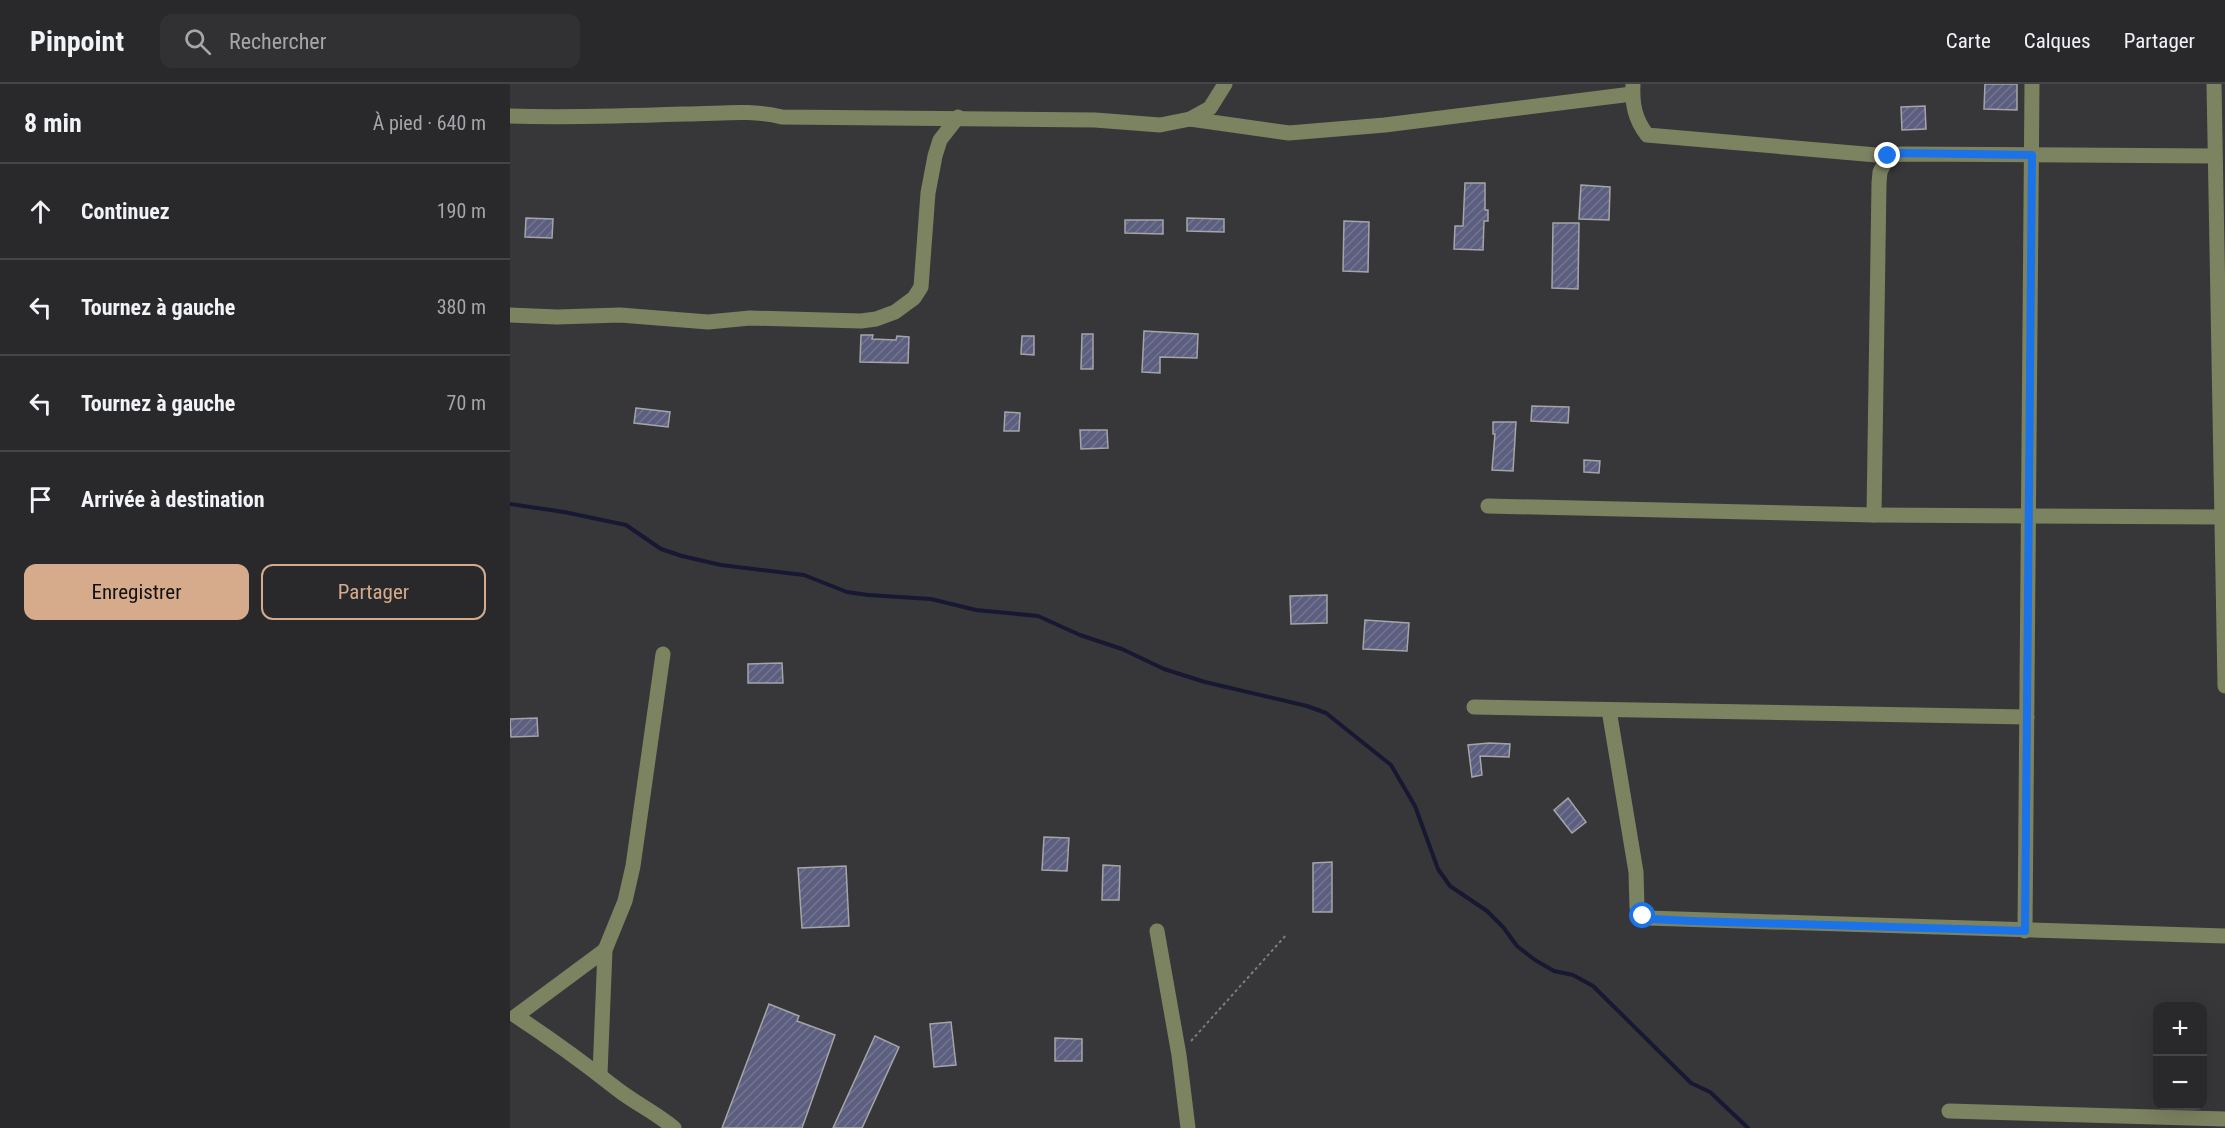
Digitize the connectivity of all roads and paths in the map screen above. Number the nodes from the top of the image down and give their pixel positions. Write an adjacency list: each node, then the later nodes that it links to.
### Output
1 (1225, 84): 7 (street)
2 (2032, 84): 8 (street)
3 (2214, 84): 10 (street)
4 (1632, 89): 7 (street); 9 (street)
5 (510, 116): 6 (street)
6 (957, 117): 7 (street); 11 (street)
7 (1190, 119)
8 (2032, 155): 9 (street); 10 (street); 14 (street)
9 (1888, 156): 13 (street)
10 (2215, 156): 15 (street)
11 (510, 315)
12 (1488, 506): 13 (street)
13 (1874, 514): 14 (street)
14 (2029, 516): 15 (street); 20 (street)
15 (2222, 517): 17 (street)
16 (663, 654): 25 (street)
17 (2225, 686)
18 (1474, 707): 19 (street)
19 (1609, 710): 20 (street); 22 (street)
20 (2027, 717): 22 (street)
21 (1157, 931): 26 (street)
22 (2025, 931): 24 (street)
23 (1287, 934): 26 (path)
24 (2225, 936)
25 (605, 950): 27 (street); 27 (street)
26 (1179, 1055): 31 (street)
27 (600, 1074): 30 (street)
28 (1949, 1111): 29 (street)
29 (2225, 1119)
30 (674, 1128)
31 (1188, 1128)

